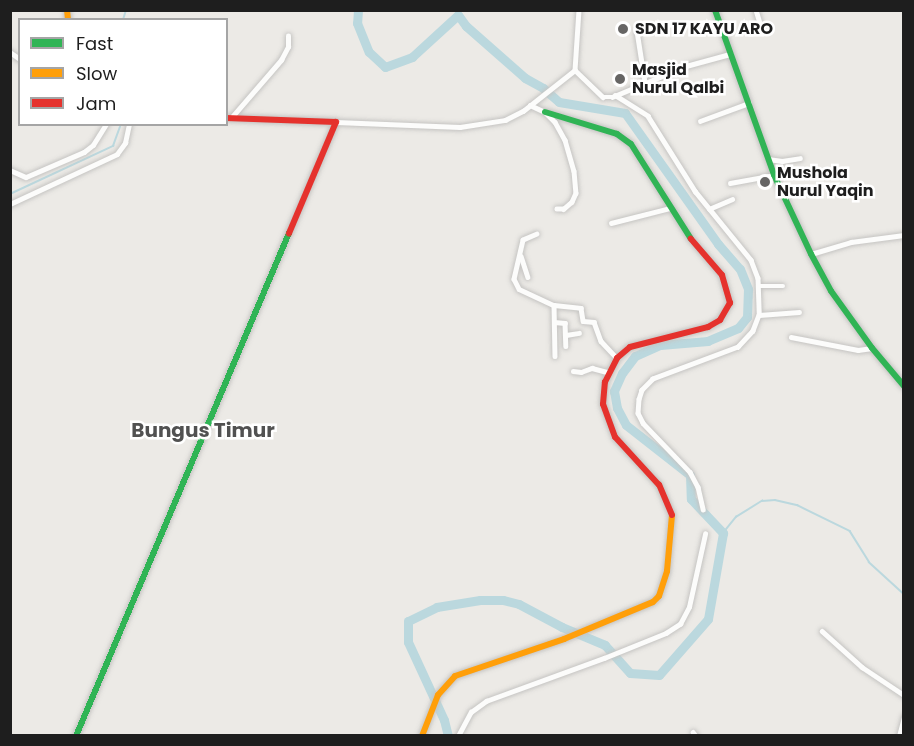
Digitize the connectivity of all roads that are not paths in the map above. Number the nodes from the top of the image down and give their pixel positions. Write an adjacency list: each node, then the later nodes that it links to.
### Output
1 (579, 10): 8 (street)
2 (715, 10): 7 (street)
3 (756, 10): 4 (street)
4 (759, 23)
5 (637, 32): 9 (street)
6 (288, 36): 14 (street)
7 (730, 54): 9 (street); 12 (street)
8 (575, 70): 10 (street); 11 (street)
9 (645, 82): 10 (street)
10 (615, 95): 28 (street)
11 (532, 103): 13 (street); 16 (street)
12 (749, 103): 15 (street); 20 (street)
13 (545, 112): 26 (street); 27 (street)
14 (229, 118): 16 (street)
15 (700, 121)
16 (336, 122): 56 (street)
17 (105, 126): 21 (street)
18 (129, 126): 25 (street)
19 (800, 158): 20 (street)
20 (768, 159): 22 (street)
21 (10, 170)
22 (774, 175): 23 (street); 32 (street)
23 (730, 183)
24 (732, 199): 28 (street)
25 (10, 204)
26 (670, 208): 29 (street); 47 (street)
27 (557, 209)
28 (709, 209): 35 (street)
29 (611, 223)
30 (537, 234): 33 (street)
31 (903, 235): 32 (street)
32 (811, 254): 45 (street)
33 (521, 256): 34 (street); 37 (street)
34 (528, 277)
35 (760, 286): 36 (street); 39 (street)
36 (783, 286)
37 (554, 305): 40 (street); 47 (street)
38 (799, 312): 39 (street)
39 (761, 315): 51 (street)
40 (554, 322): 42 (street); 46 (street)
41 (579, 333): 42 (street)
42 (566, 335): 44 (street)
43 (791, 337): 45 (street)
44 (566, 346)
45 (872, 348): 50 (street)
46 (555, 356)
47 (617, 358): 49 (street)
48 (573, 371): 49 (street)
49 (605, 371): 57 (street)
50 (903, 386)
51 (703, 509)
52 (705, 534): 58 (street)
53 (822, 631): 54 (street)
54 (903, 695)
55 (903, 717): 59 (street)
56 (76, 735)
57 (422, 735)
58 (458, 735)
59 (899, 735)

